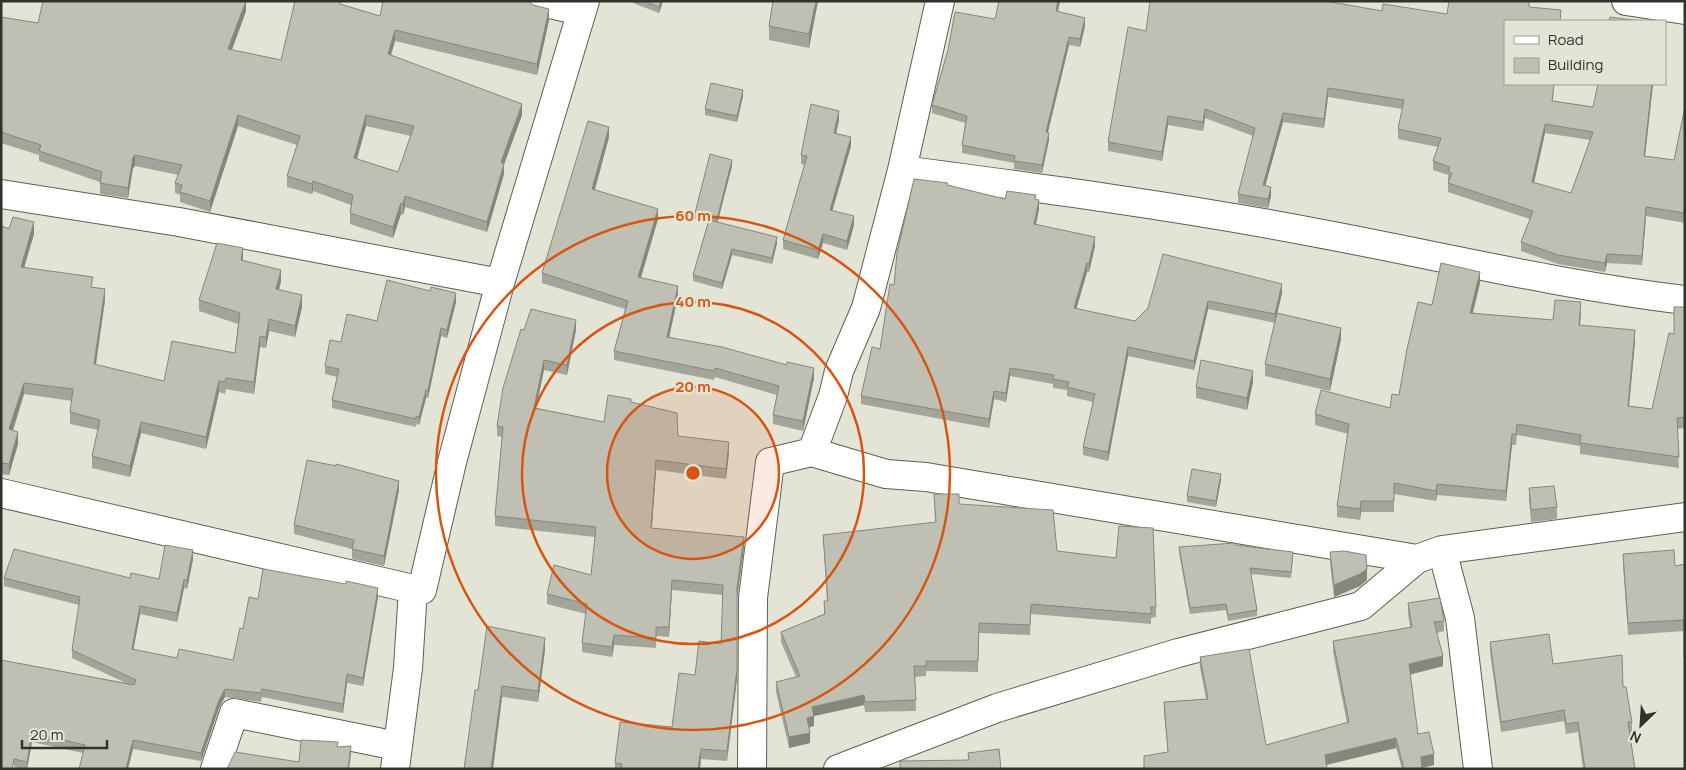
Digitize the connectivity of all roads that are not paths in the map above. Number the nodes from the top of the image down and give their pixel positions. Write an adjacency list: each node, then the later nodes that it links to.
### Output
1 (537, 1): 4 (street)
2 (940, 1): 6 (street)
3 (1626, 1): 5 (street)
4 (583, 6): 8 (street)
5 (1685, 10)
6 (902, 170): 9 (street); 10 (street)
7 (1, 194): 8 (street)
8 (500, 283): 14 (street)
9 (1685, 300)
10 (812, 452): 13 (street); 17 (street)
11 (1, 493): 14 (street)
12 (1685, 517): 13 (street)
13 (1429, 554): 18 (street); 19 (street)
14 (413, 589): 15 (street)
15 (396, 757): 16 (street)
16 (215, 769)
17 (752, 769)
18 (838, 769)
19 (1478, 769)

